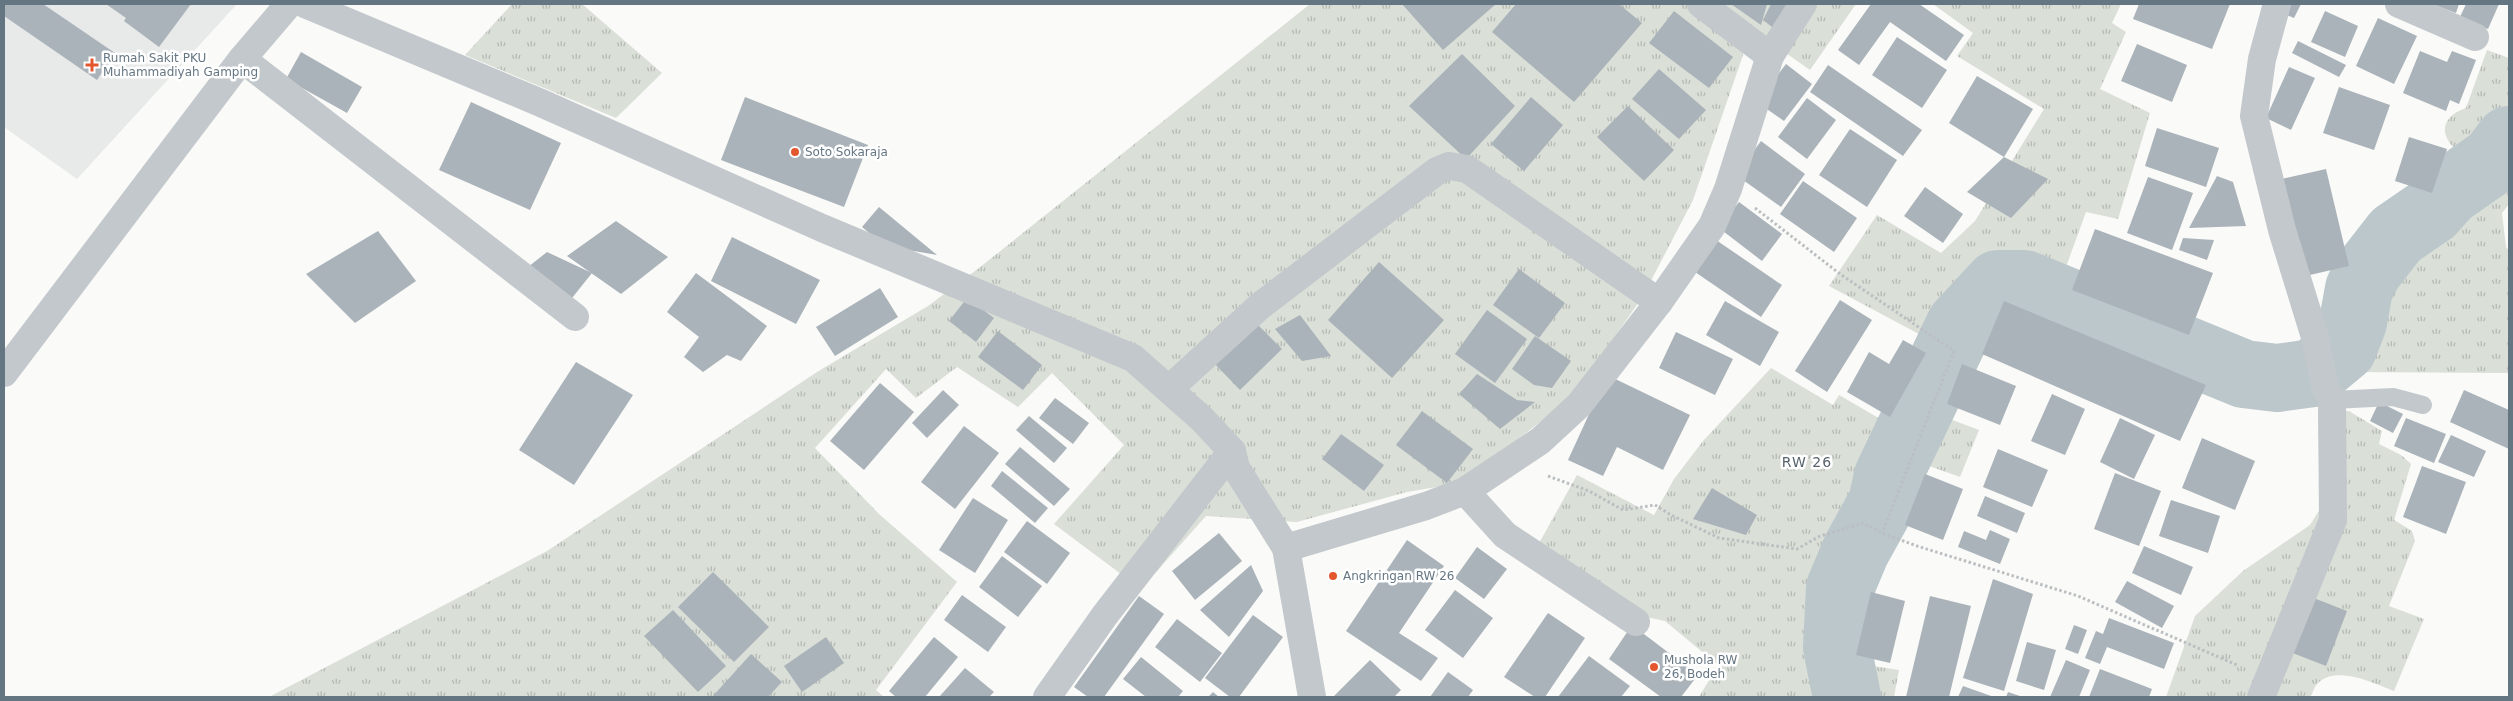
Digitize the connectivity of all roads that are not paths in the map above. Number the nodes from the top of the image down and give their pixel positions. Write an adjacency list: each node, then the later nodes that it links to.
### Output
1 (288, 4): 9 (street)
2 (305, 4): 13 (street)
3 (1701, 4): 8 (street)
4 (1803, 4): 8 (street)
5 (2276, 4): 14 (street)
6 (2398, 4): 7 (street)
7 (2475, 37)
8 (1770, 56): 10 (street)
9 (242, 59): 11 (street); 12 (street)
10 (1660, 302): 13 (street); 17 (street)
11 (575, 317)
12 (4, 373)
13 (1168, 390): 16 (street)
14 (2333, 397): 15 (lane); 20 (street)
15 (2423, 405)
16 (1232, 451): 18 (street); 21 (street)
17 (1465, 491): 18 (street); 19 (street)
18 (1286, 548): 22 (street)
19 (1636, 622)
20 (2264, 688)
21 (1053, 695)
22 (1312, 697)

